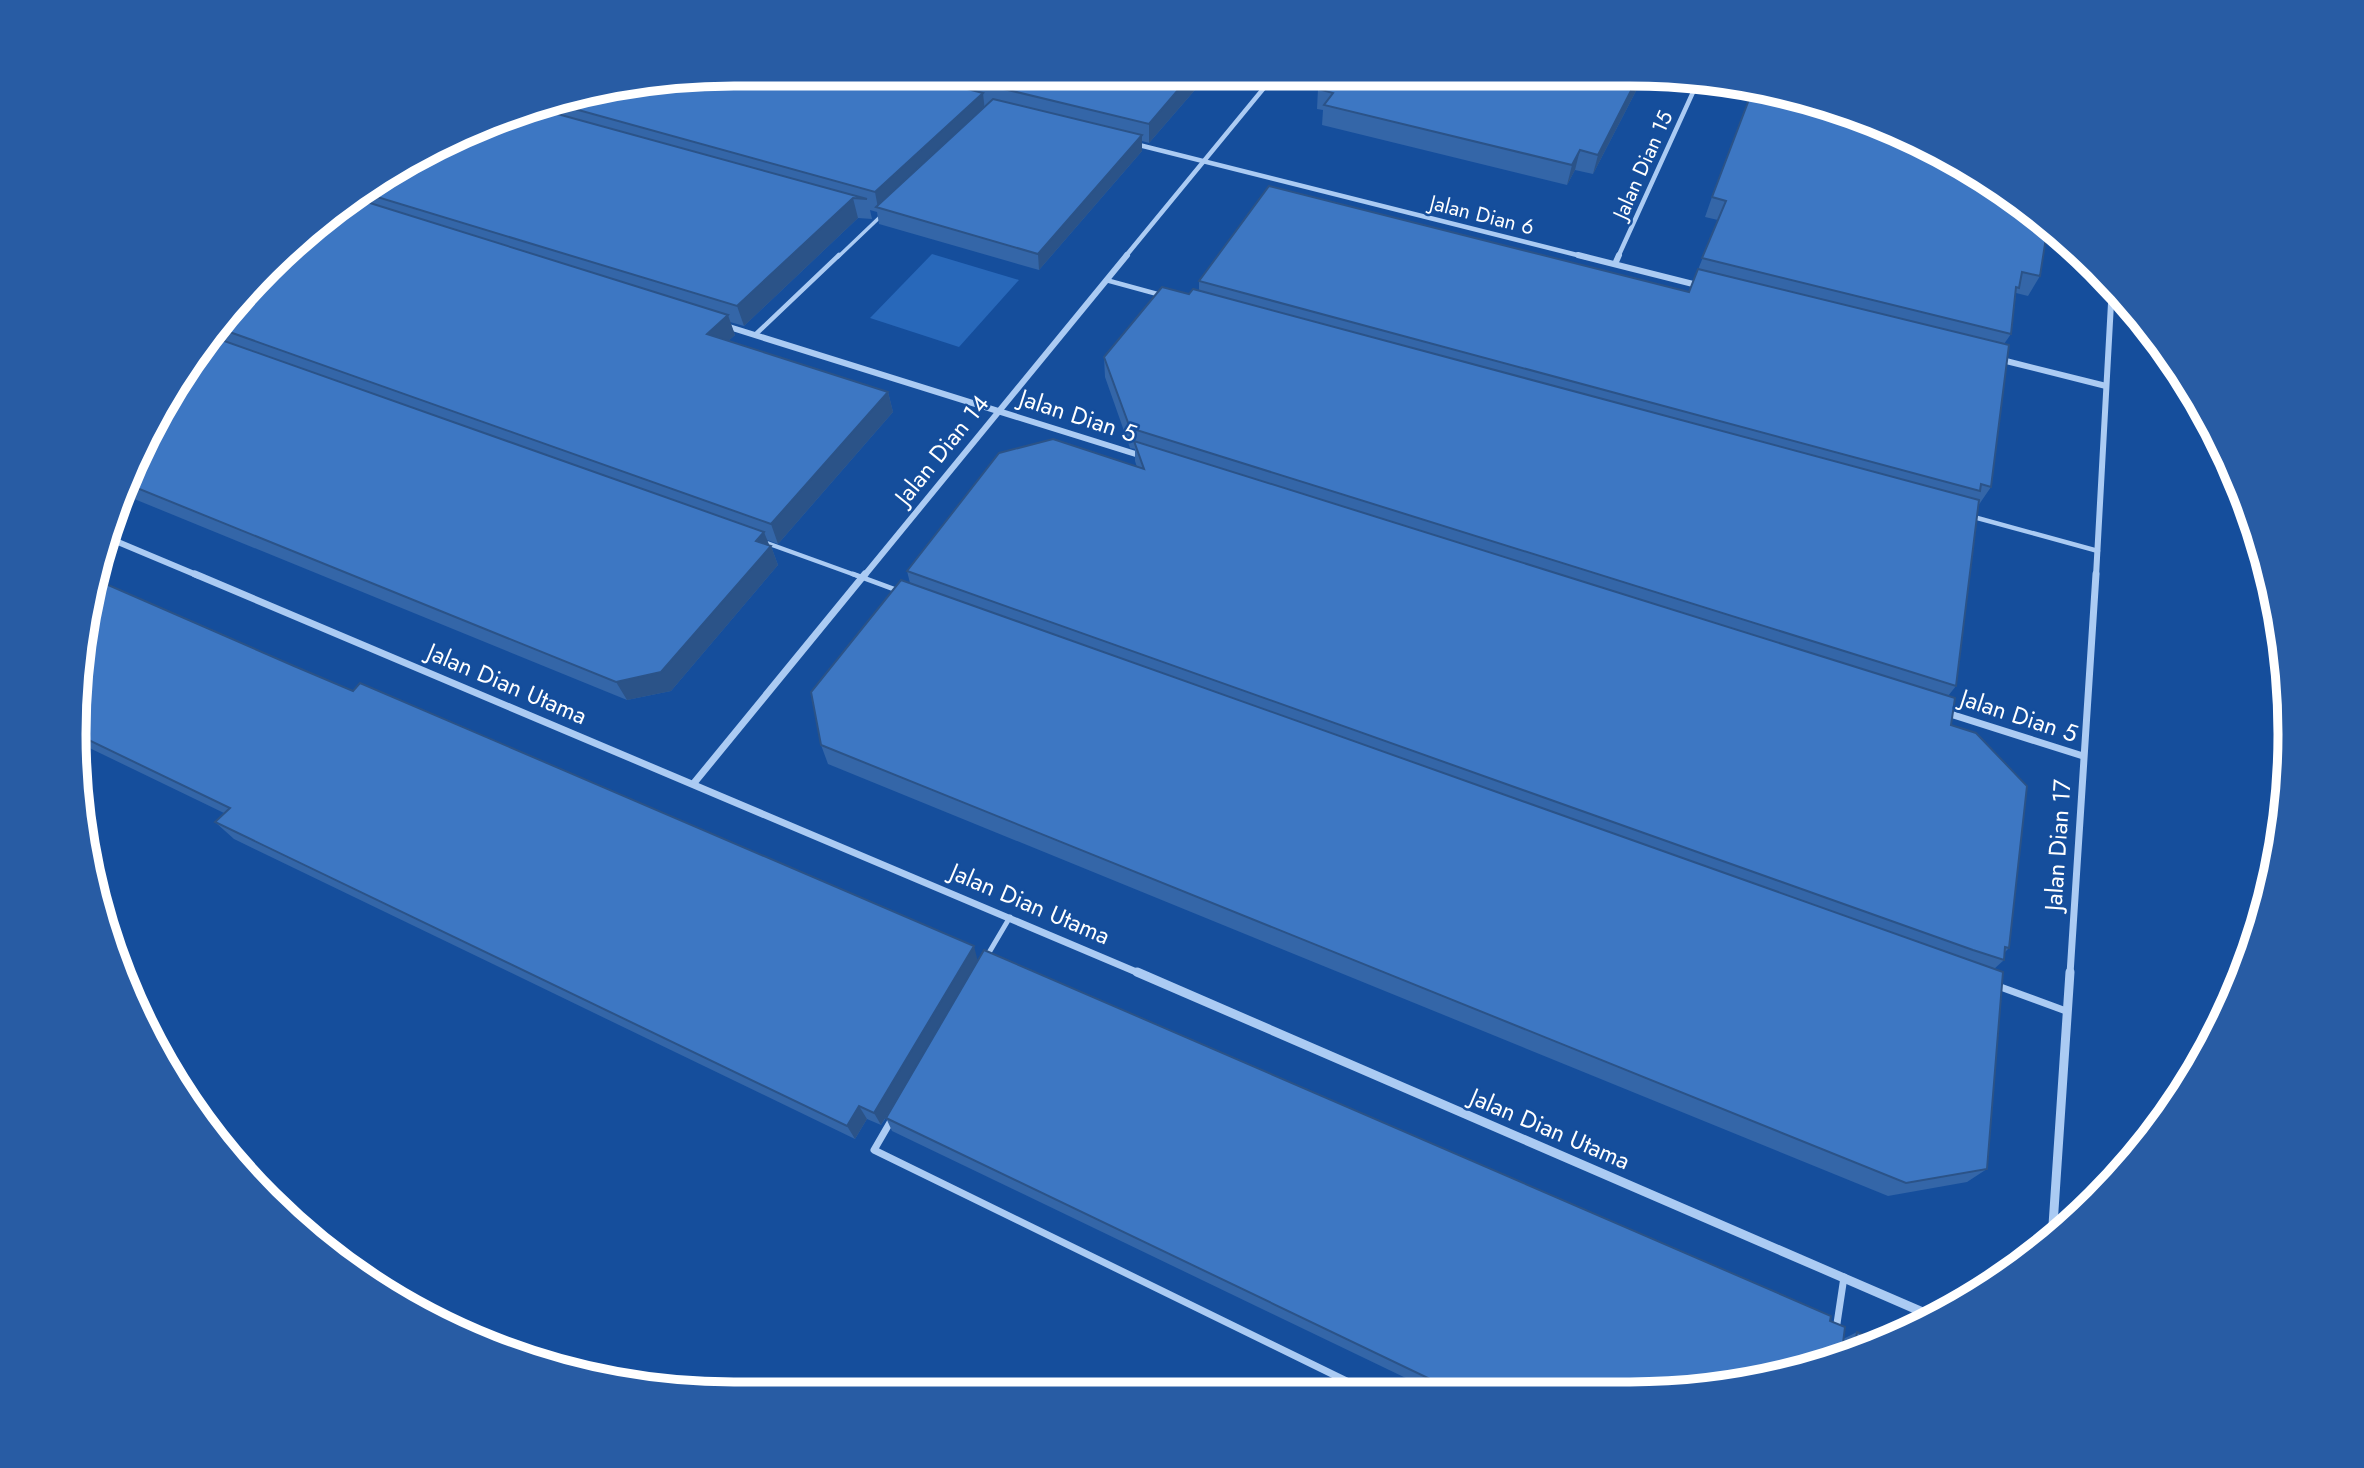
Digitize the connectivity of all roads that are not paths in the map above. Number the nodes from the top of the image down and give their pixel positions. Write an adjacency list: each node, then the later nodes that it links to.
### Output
1 (1266, 86): 4 (street, Jalan Dian 14)
2 (1694, 89): 8 (street, Jalan Dian 15)
3 (1125, 142): 4 (street, Jalan Dian 6)
4 (1203, 161): 8 (street, Jalan Dian 6); 9 (street, Jalan Dian 14)
5 (889, 208): 7 (lane)
6 (867, 213): 7 (lane)
7 (880, 217): 14 (lane)
8 (1615, 264): 10 (street, Jalan Dian 6)
9 (1106, 280): 11 (lane); 17 (street, Jalan Dian 14)
10 (1708, 287)
11 (1173, 298)
12 (2111, 301): 16 (street, Jalan Dian 17)
13 (715, 322): 14 (street, Jalan Dian 5)
14 (755, 335): 17 (street, Jalan Dian 5)
15 (1987, 357): 16 (street)
16 (2106, 386): 22 (street, Jalan Dian 17)
17 (999, 411): 18 (street, Jalan Dian 5); 23 (street, Jalan Dian 14)
18 (1144, 457)
19 (1964, 514): 22 (lane)
20 (757, 540): 23 (lane)
21 (116, 541): 27 (street, Jalan Dian Utama)
22 (2098, 551): 26 (street, Jalan Dian 17)
23 (862, 577): 24 (lane); 27 (street, Jalan Dian 14)
24 (901, 591)
25 (1937, 710): 26 (street, Jalan Dian 5)
26 (2083, 756): 31 (street, Jalan Dian 17)
27 (694, 783): 28 (street, Jalan Dian Utama)
28 (1010, 917): 29 (lane); 34 (street, Jalan Dian Utama)
29 (983, 963)
30 (1988, 983): 31 (lane)
31 (2067, 1011): 33 (street, Jalan Dian 17)
32 (894, 1115): 37 (lane)
33 (2053, 1224)
34 (1843, 1277): 35 (street, Jalan Dian Utama); 36 (lane)
35 (1923, 1312)
36 (1833, 1346)
37 (1349, 1382)

